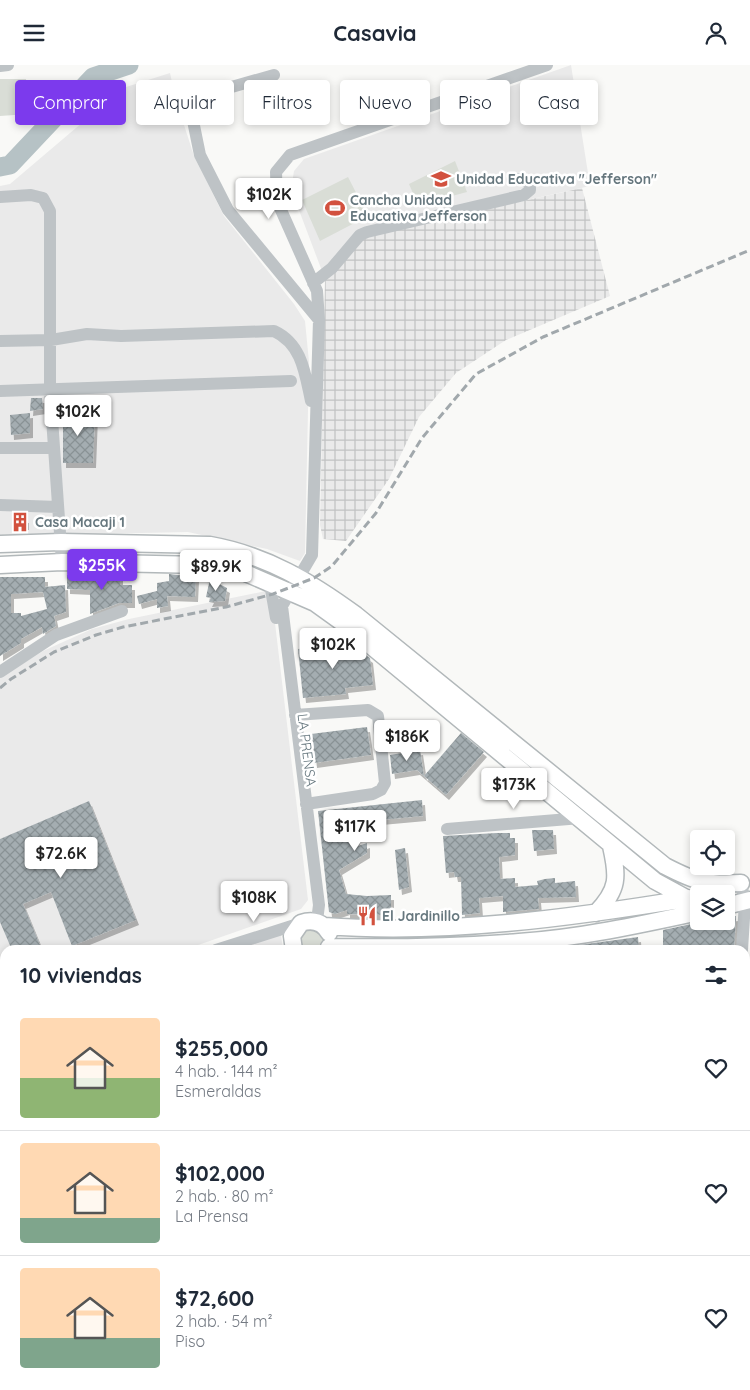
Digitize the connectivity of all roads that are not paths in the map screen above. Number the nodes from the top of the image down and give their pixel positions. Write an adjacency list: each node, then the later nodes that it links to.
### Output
1 (8, 65): 3 (street)
2 (547, 65): 7 (street)
3 (0, 66)
4 (274, 75): 8 (street)
5 (512, 180): 7 (street)
6 (0, 197): 9 (street)
7 (313, 283): 8 (street)
8 (319, 320): 14 (street)
9 (51, 339): 10 (street); 12 (street); 14 (street)
10 (0, 341)
11 (291, 381): 12 (street)
12 (50, 389): 13 (street); 16 (street)
13 (0, 391)
14 (315, 423): 23 (street)
15 (0, 448): 16 (street)
16 (53, 448): 18 (street)
17 (0, 505): 18 (street)
18 (58, 507): 19 (street)
19 (61, 542): 20 (main road); 21 (street); 23 (main road)
20 (0, 543)
21 (62, 561): 22 (main road); 24 (main road)
22 (0, 565)
23 (299, 577): 25 (street); 33 (main road)
24 (270, 584): 25 (main road); 39 (street, LA PRENSA)
25 (289, 590): 28 (street, LA PRENSA); 30 (main road)
26 (122, 611): 27 (street)
27 (0, 672)
28 (295, 715): 29 (street, LA PRENSA); 29 (street)
29 (306, 804): 39 (street, LA PRENSA)
30 (580, 818): 31 (street); 32 (main road)
31 (446, 829)
32 (611, 846): 34 (main road); 37 (main road)
33 (746, 882): 36 (street)
34 (690, 898)
35 (690, 901): 37 (main road)
36 (747, 901): 44 (street)
37 (596, 913): 39 (main road)
38 (690, 914): 43 (main road)
39 (313, 923): 40 (street); 41 (main road); 42 (main road)
40 (247, 945)
41 (293, 945)
42 (328, 945)
43 (527, 945)
44 (743, 945)

